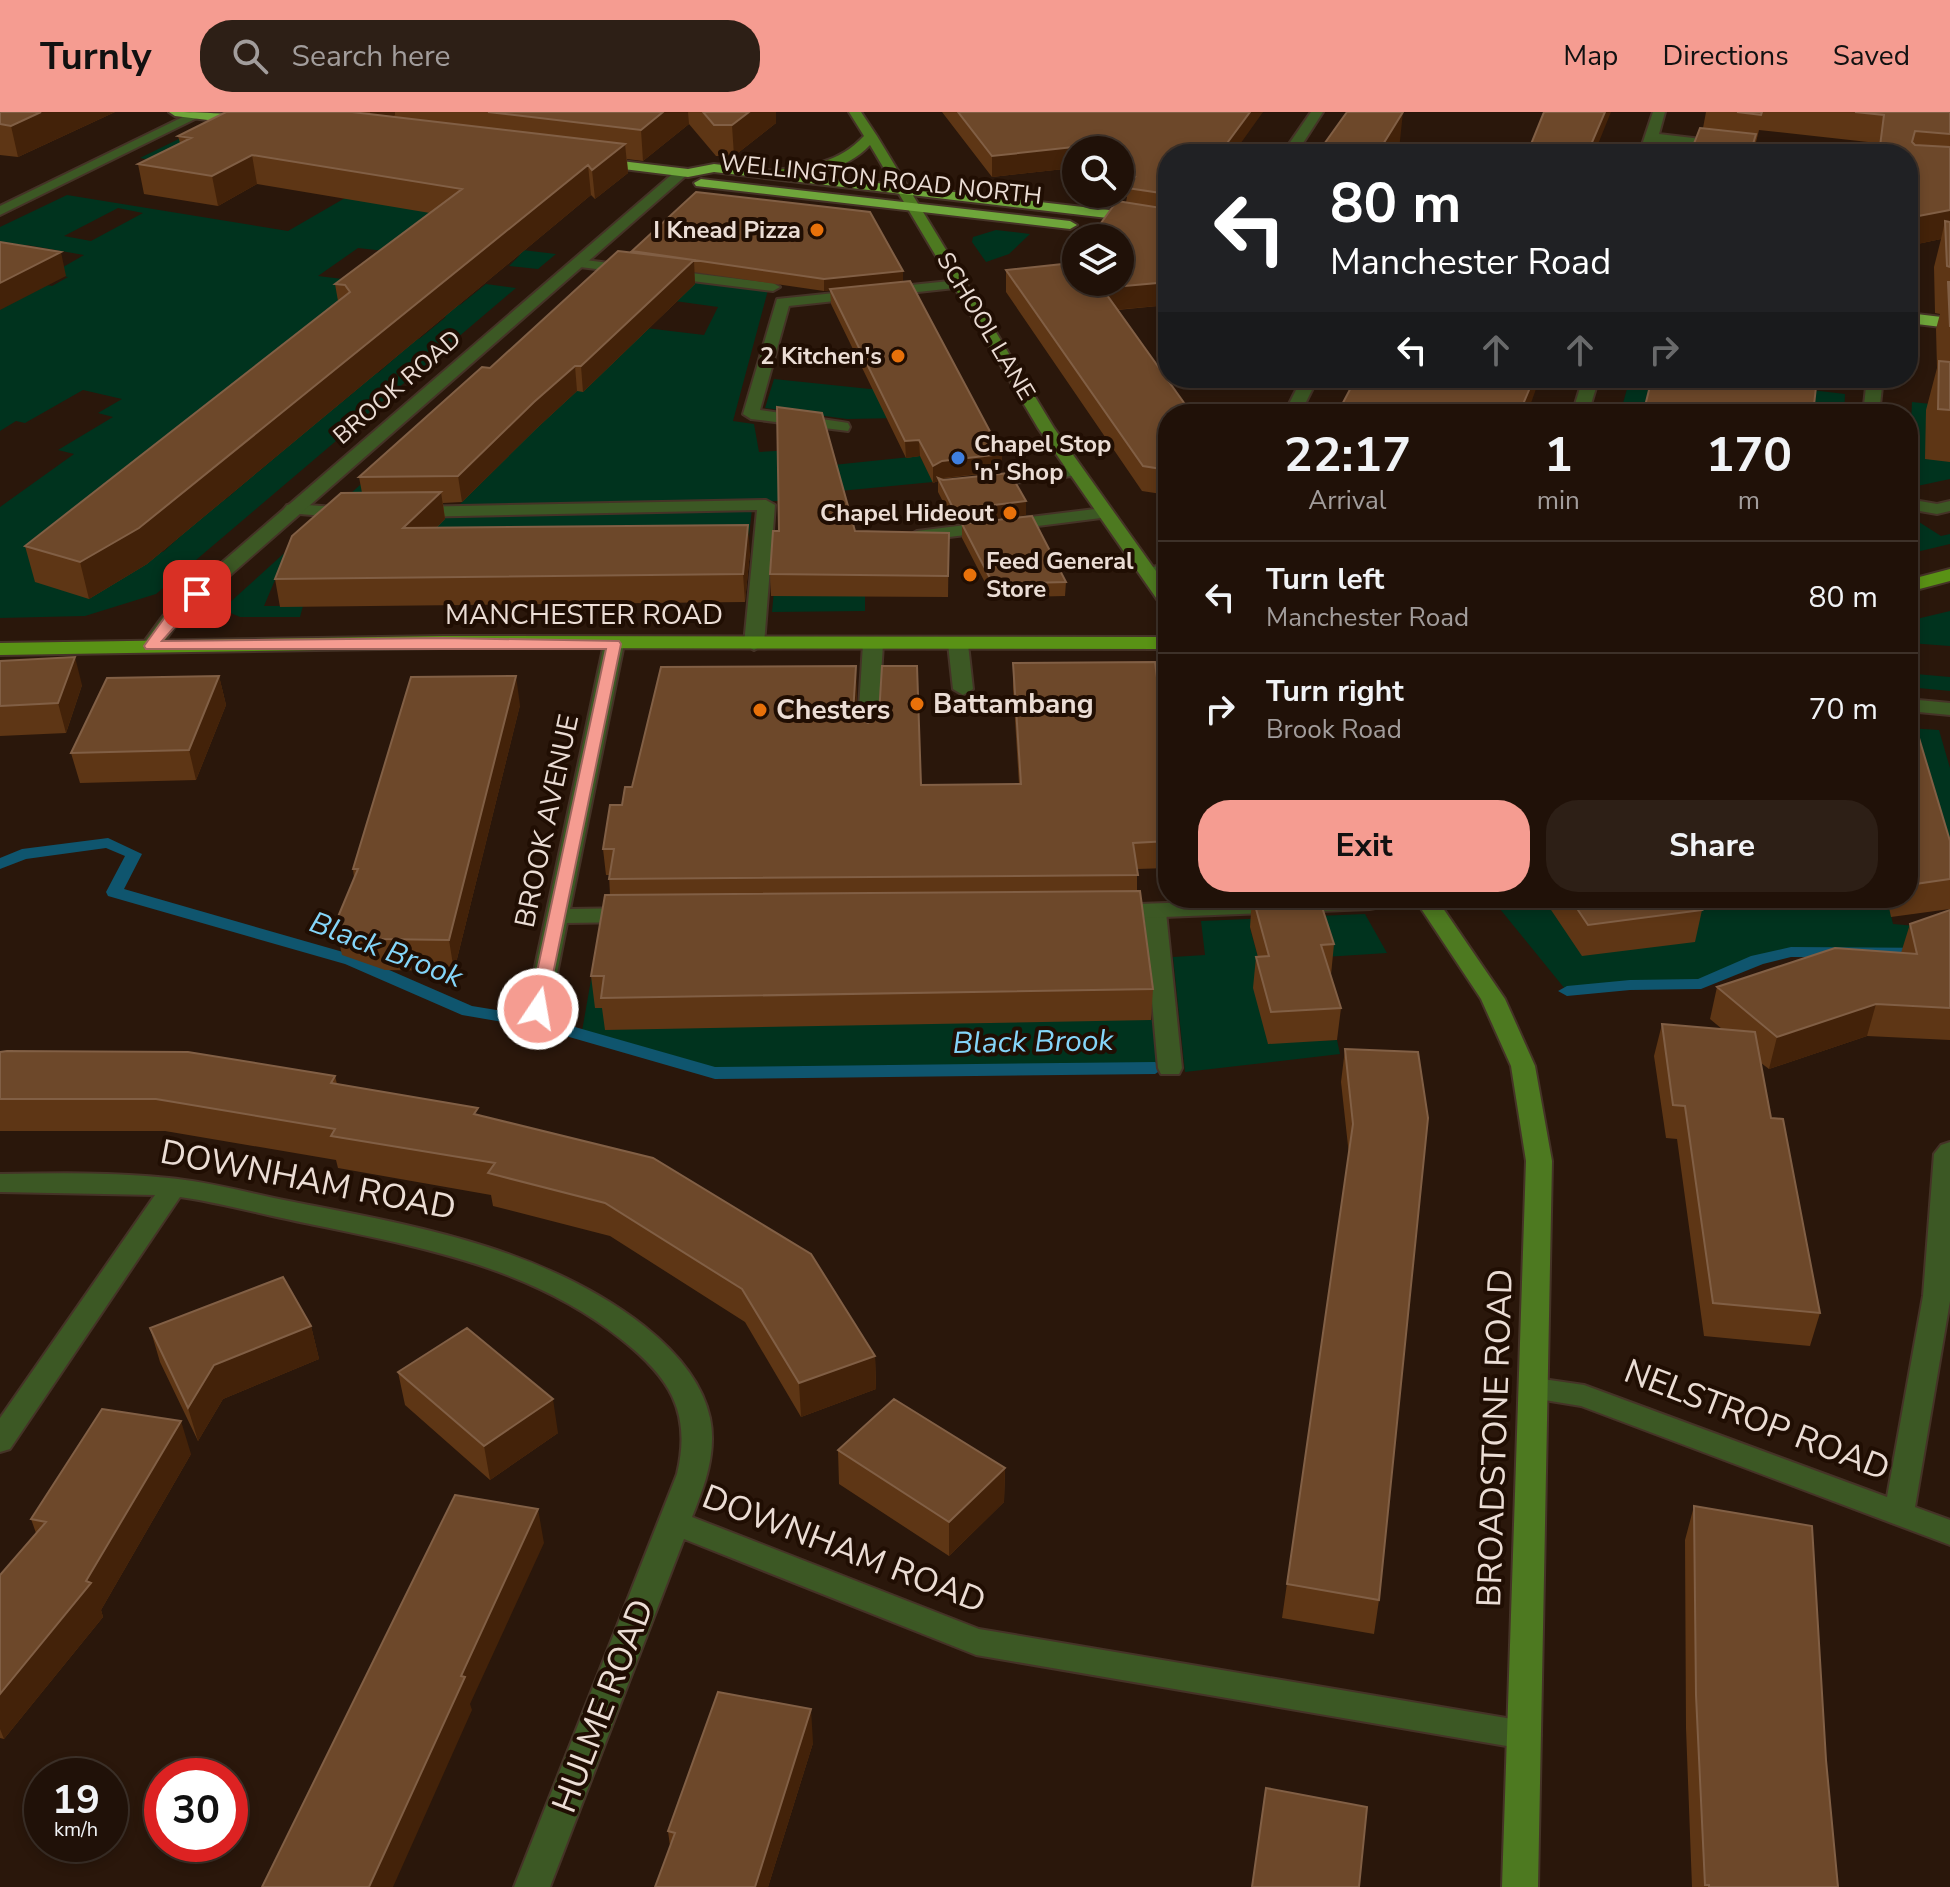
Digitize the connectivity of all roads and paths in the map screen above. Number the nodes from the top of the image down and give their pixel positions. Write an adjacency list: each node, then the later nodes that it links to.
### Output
1 (175, 112): 5 (highway)
2 (855, 112): 7 (main road, SCHOOL LANE)
3 (1317, 112): 9 (street)
4 (1659, 112): 8 (street)
5 (197, 115): 6 (highway); 17 (street)
6 (259, 122)
7 (871, 136): 14 (main road); 15 (main road, SCHOOL LANE)
8 (1651, 137): 10 (street); 11 (street)
9 (1296, 144)
10 (1649, 144)
11 (1710, 144)
12 (588, 161): 13 (highway, WELLINGTON ROAD NORTH)
13 (685, 173): 14 (highway, WELLINGTON ROAD NORTH); 16 (highway, WELLINGTON ROAD NORTH); 20 (street, BROOK ROAD)
14 (773, 174): 15 (highway, WELLINGTON ROAD NORTH)
15 (906, 189): 16 (main road, SCHOOL LANE); 18 (highway, WELLINGTON ROAD NORTH)
16 (915, 208): 19 (highway, WELLINGTON ROAD NORTH); 21 (main road, SCHOOL LANE)
17 (0, 211)
18 (1158, 222)
19 (1158, 228)
20 (577, 263): 22 (street); 30 (street, BROOK ROAD)
21 (959, 284): 25 (street); 26 (main road, SCHOOL LANE)
22 (773, 287)
23 (1918, 319): 24 (highway)
24 (1950, 323)
25 (842, 427)
26 (1074, 471): 27 (street); 31 (main road, SCHOOL LANE)
27 (959, 484)
28 (1918, 506): 29 (street)
29 (1950, 506)
30 (293, 509): 38 (street); 41 (street, BROOK ROAD)
31 (1103, 513): 32 (street); 33 (main road, SCHOOL LANE)
32 (917, 536)
33 (1158, 570)
34 (1950, 575): 35 (main road)
35 (1918, 583)
36 (1158, 643): 40 (main road, MANCHESTER ROAD)
37 (614, 644): 38 (main road, MANCHESTER ROAD); 41 (main road, MANCHESTER ROAD); 52 (street, BROOK AVENUE)
38 (754, 644): 39 (main road, MANCHESTER ROAD)
39 (873, 644): 40 (main road, MANCHESTER ROAD); 46 (street)
40 (958, 644): 43 (street)
41 (151, 646): 42 (main road, MANCHESTER ROAD)
42 (0, 649)
43 (963, 689)
44 (1918, 706): 45 (street)
45 (1950, 709)
46 (867, 740)
47 (1241, 908): 50 (street)
48 (1432, 908): 59 (main road, BROADSTONE ROAD)
49 (1092, 912): 50 (street)
50 (1155, 912): 54 (street)
51 (653, 915): 52 (street)
52 (558, 916): 53 (street, BROOK AVENUE)
53 (538, 1009)
54 (1170, 1068)
55 (1950, 1151): 58 (street)
56 (0, 1183): 57 (street, DOWNHAM ROAD)
57 (173, 1188): 60 (street); 62 (street, DOWNHAM ROAD)
58 (1944, 1298): 61 (street)
59 (1536, 1389): 61 (street, NELSTROP ROAD); 64 (main road, BROADSTONE ROAD)
60 (0, 1441)
61 (1899, 1514): 63 (street, NELSTROP ROAD)
62 (674, 1525): 64 (street, DOWNHAM ROAD); 65 (street, HULME ROAD)
63 (1950, 1533)
64 (1524, 1735): 66 (main road, BROADSTONE ROAD)
65 (532, 1887)
66 (1520, 1887)

